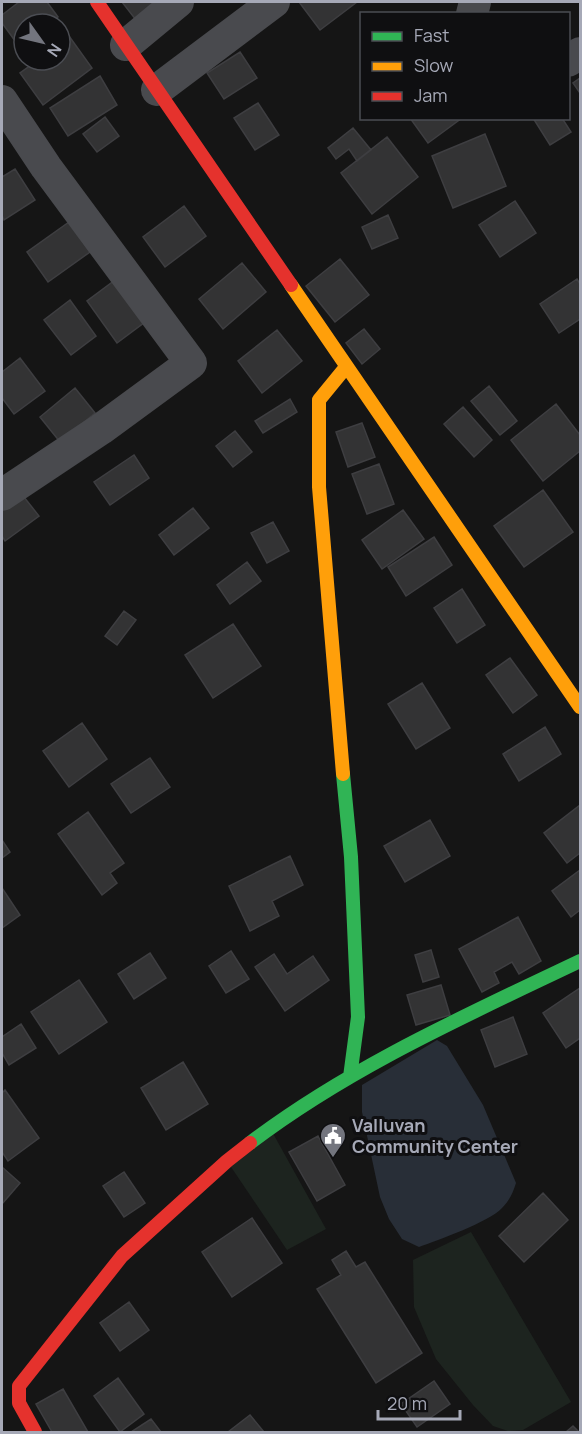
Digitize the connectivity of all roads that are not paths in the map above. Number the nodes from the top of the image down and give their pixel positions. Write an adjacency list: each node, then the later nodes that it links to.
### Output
1 (97, 2): 4 (street)
2 (178, 2): 4 (street)
3 (274, 2): 5 (street)
4 (126, 45): 5 (street)
5 (158, 90): 7 (street)
6 (2, 102): 8 (street)
7 (346, 367): 9 (street); 11 (street)
8 (2, 495)
9 (580, 707)
10 (580, 960): 11 (street)
11 (350, 1077): 12 (street)
12 (10, 1381): 13 (street)
13 (35, 1432)

